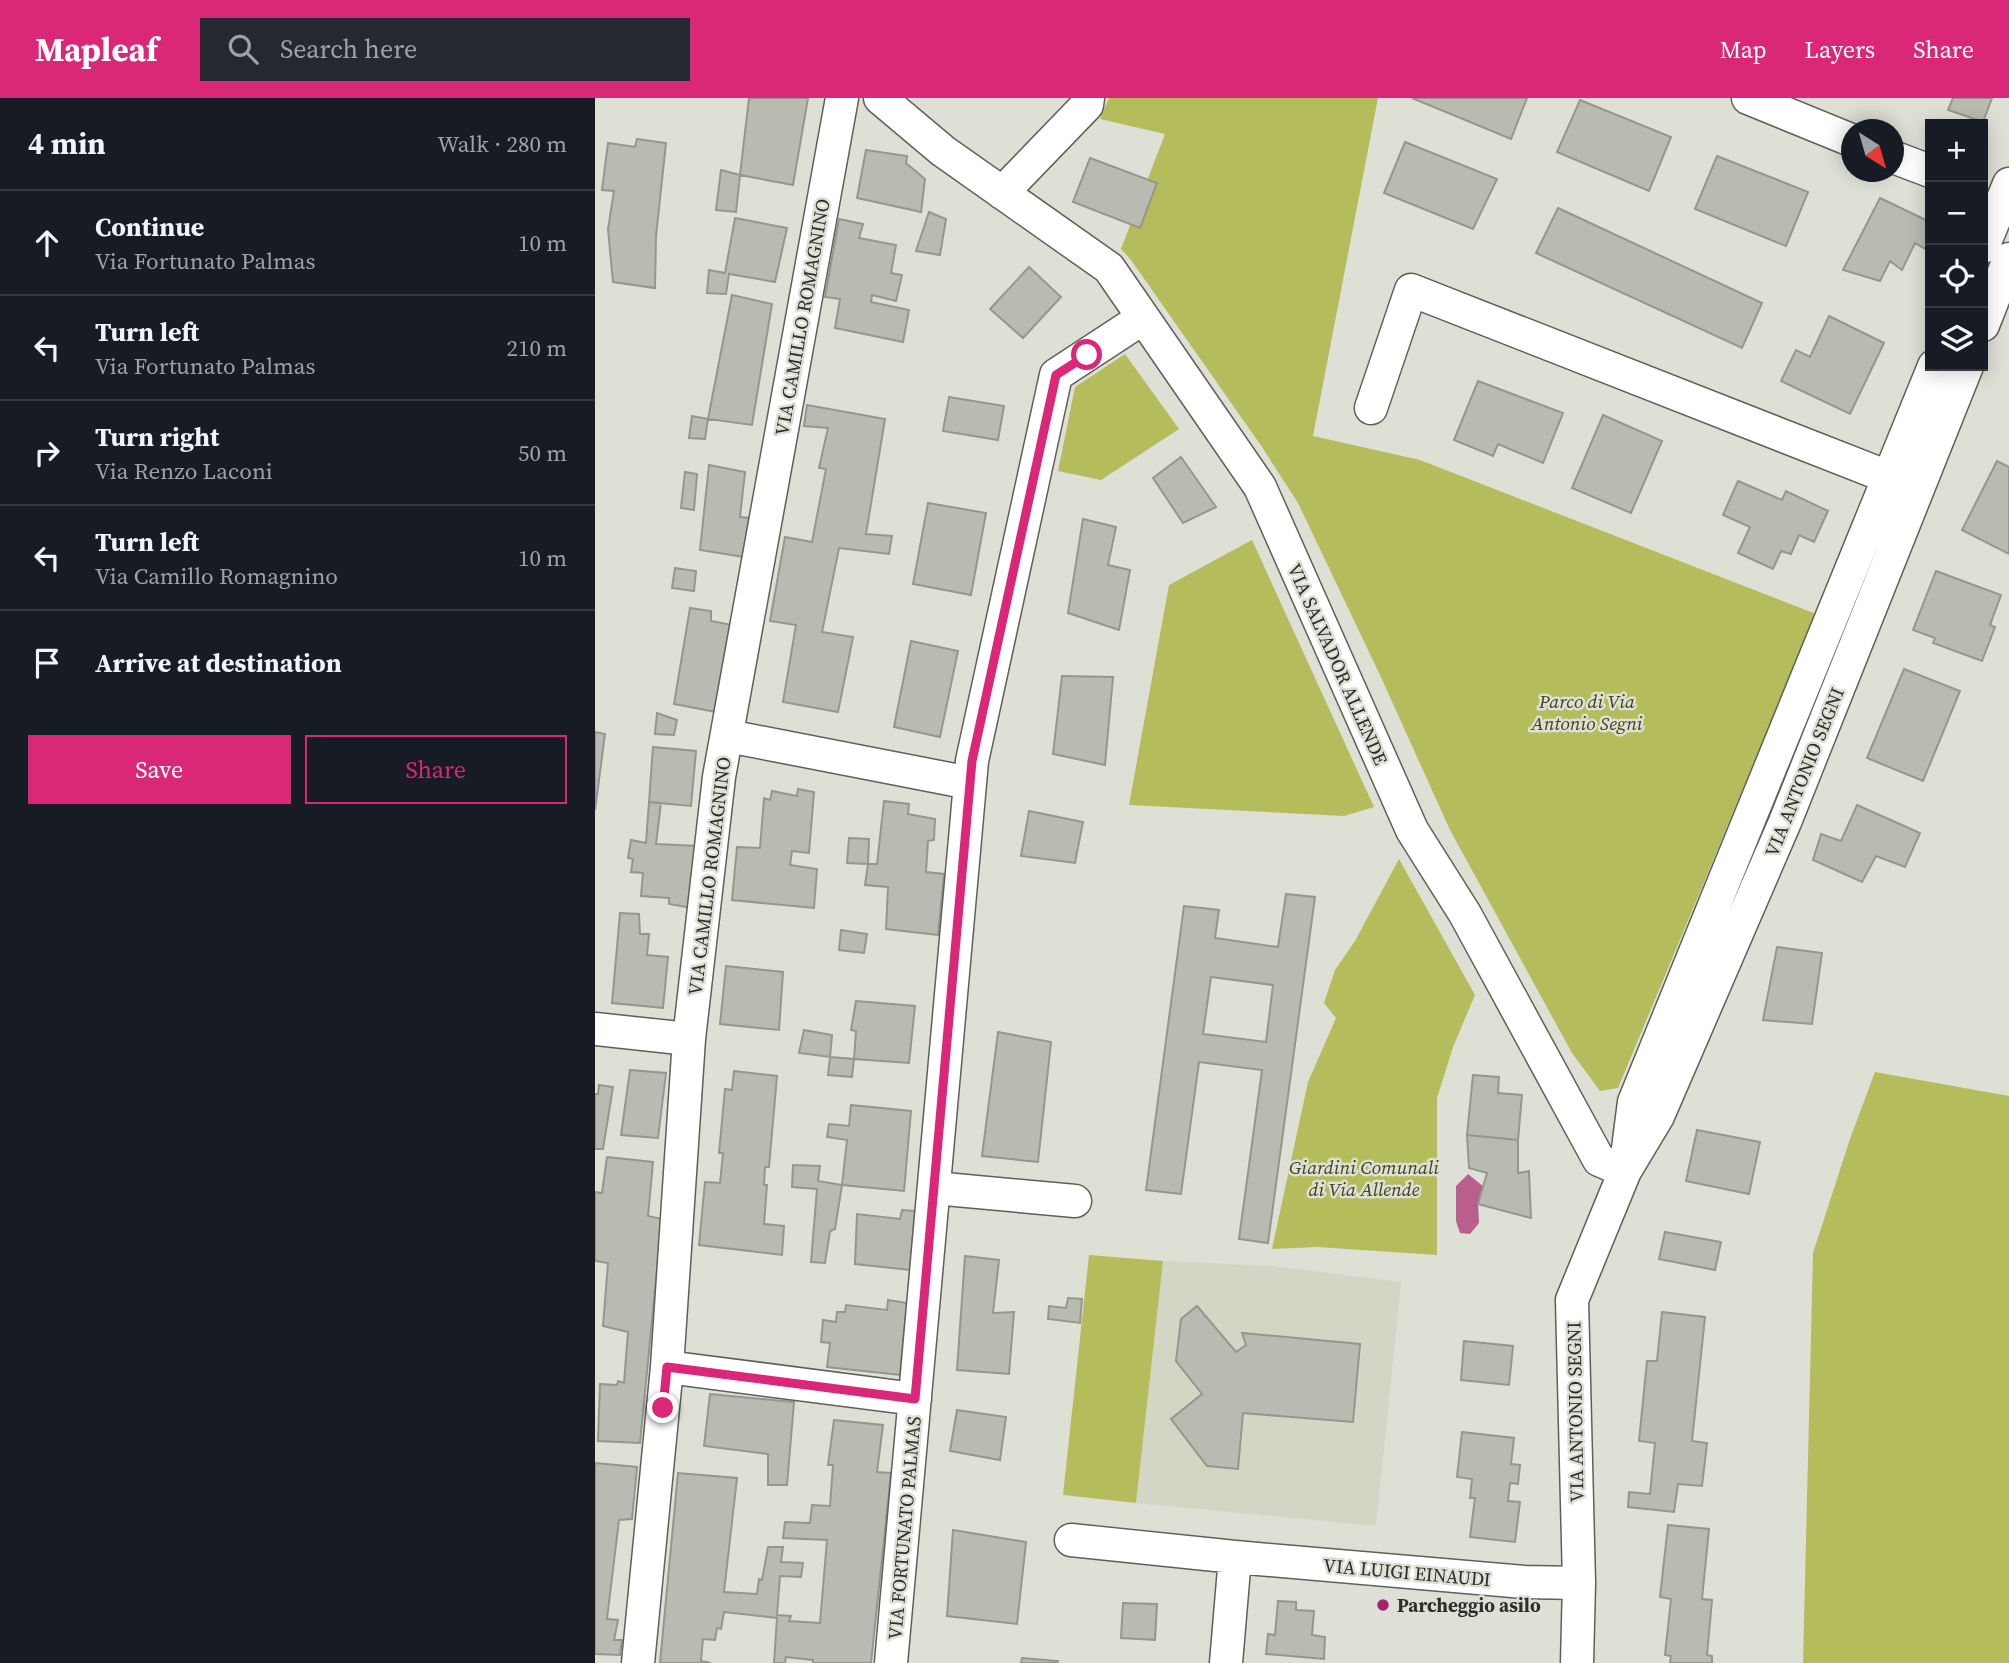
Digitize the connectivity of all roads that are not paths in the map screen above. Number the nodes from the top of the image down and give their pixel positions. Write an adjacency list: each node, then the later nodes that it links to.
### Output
1 (842, 98): 19 (street, VIA CAMILLO ROMAGNINO)
2 (880, 98): 8 (street, VIA SALVADOR ALLENDE)
3 (1088, 98): 8 (street)
4 (1748, 98): 5 (street)
5 (1841, 136)
6 (1904, 161): 7 (street)
7 (1925, 170)
8 (1002, 194): 13 (street, VIA SALVADOR ALLENDE)
9 (2001, 195): 10 (street)
10 (1984, 245)
11 (2009, 259): 12 (street)
12 (1988, 312)
13 (1143, 318): 20 (street, VIA FORTUNATO PALMAS); 23 (street, VIA SALVADOR ALLENDE)
14 (1932, 371): 17 (street, VIA ANTONIO SEGNI)
15 (1965, 371): 18 (street, VIA ANTONIO SEGNI)
16 (1371, 408): 17 (street)
17 (1888, 476): 18 (street); 23 (street, VIA ANTONIO SEGNI)
18 (1918, 489): 23 (street, VIA ANTONIO SEGNI)
19 (728, 736): 20 (street); 22 (street, VIA CAMILLO ROMAGNINO)
20 (969, 783): 24 (street, VIA FORTUNATO PALMAS)
21 (595, 1029): 22 (street)
22 (689, 1039): 26 (street, VIA CAMILLO ROMAGNINO)
23 (1625, 1171): 30 (street, VIA ANTONIO SEGNI)
24 (934, 1188): 25 (street); 27 (street, VIA FORTUNATO PALMAS)
25 (1075, 1200)
26 (667, 1367): 27 (street); 31 (street, VIA CAMILLO ROMAGNINO)
27 (915, 1399): 32 (street, VIA FORTUNATO PALMAS)
28 (1071, 1539): 29 (street, VIA LUIGI EINAUDI)
29 (1235, 1557): 30 (street, VIA LUIGI EINAUDI); 33 (street)
30 (1579, 1583): 34 (street, VIA ANTONIO SEGNI)
31 (638, 1663)
32 (891, 1663)
33 (1226, 1663)
34 (1577, 1663)

